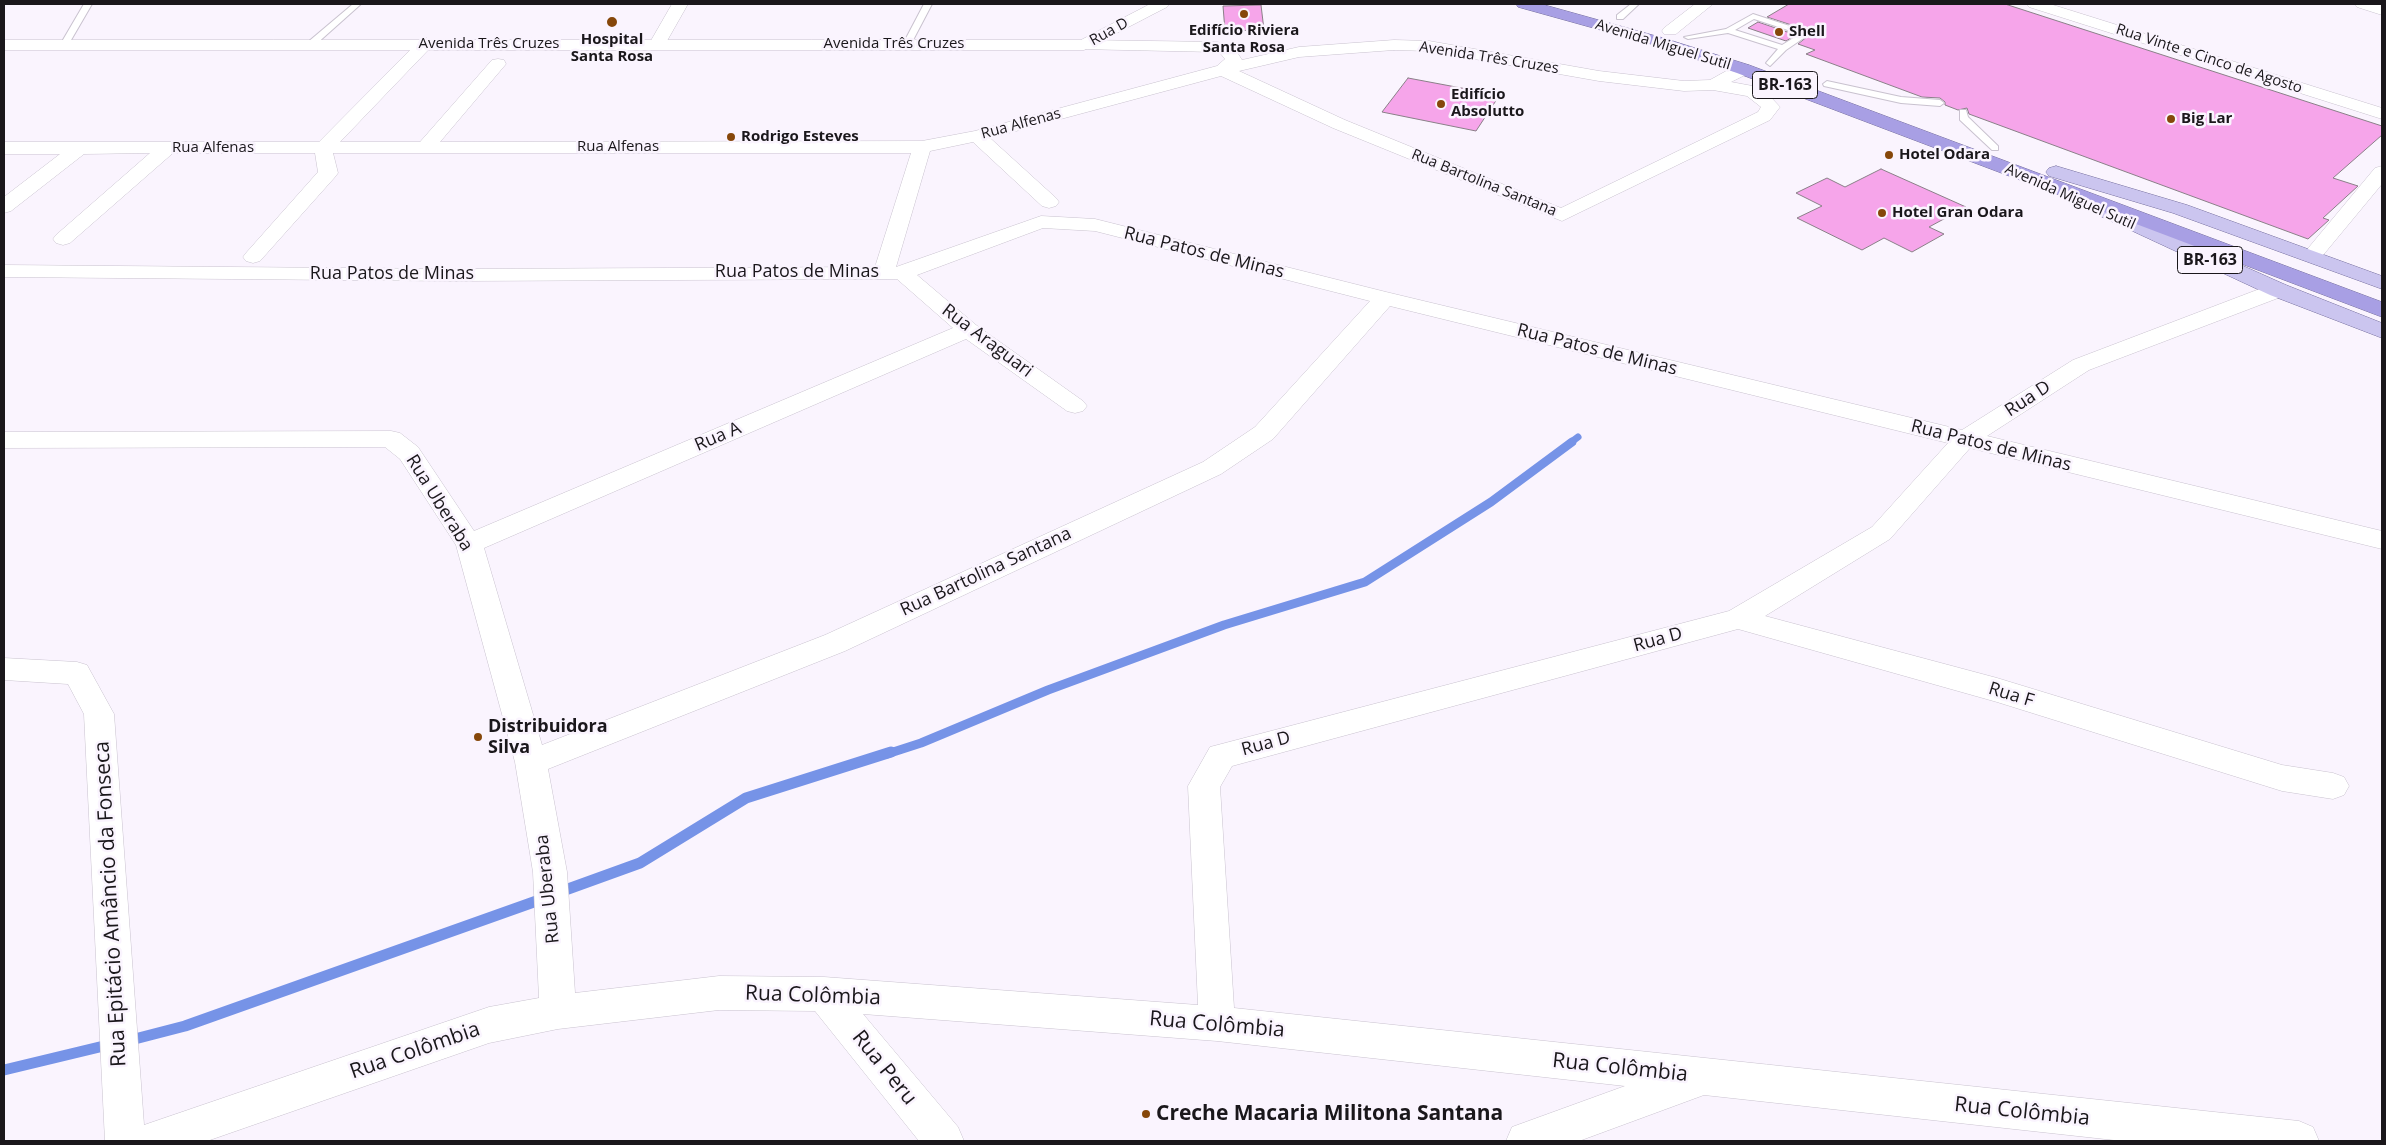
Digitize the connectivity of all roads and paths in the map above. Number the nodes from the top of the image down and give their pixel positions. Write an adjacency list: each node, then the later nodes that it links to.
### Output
1 (88, 4): 22 (lane)
2 (357, 4): 18 (lane)
3 (680, 4): 19 (street)
4 (928, 4): 20 (lane)
5 (1161, 4): 23 (street, Rua D)
6 (1524, 4): 28 (highway, Avenida Miguel Sutil / BR-163)
7 (1574, 4): 13 (highway, Avenida Miguel Sutil / BR-163)
8 (1635, 4): 13 (lane)
9 (1706, 4): 15 (street)
10 (2035, 4): 33 (street, Rua Vinte e Cinco de Agosto)
11 (2363, 4): 12 (street)
12 (2382, 10)
13 (1620, 17): 15 (highway, Avenida Miguel Sutil / BR-163)
14 (1728, 30): 16 (lane); 24 (lane); 24 (lane)
15 (1670, 31): 16 (highway, Avenida Miguel Sutil / BR-163)
16 (1688, 37): 25 (highway, Avenida Miguel Sutil / BR-163)
17 (426, 43): 18 (street, Avenida Três Cruzes); 19 (street, Avenida Três Cruzes); 39 (street)
18 (311, 44): 22 (street, Avenida Três Cruzes)
19 (657, 44): 20 (street, Avenida Três Cruzes)
20 (907, 44): 23 (street, Avenida Três Cruzes)
21 (4, 45): 22 (street, Avenida Três Cruzes)
22 (64, 45)
23 (1084, 45): 27 (street, Avenida Três Cruzes)
24 (1783, 48): 25 (lane)
25 (1770, 63): 29 (highway, Avenida Miguel Sutil / BR-163)
26 (498, 64): 40 (street)
27 (1223, 70): 28 (street, Rua Bartolina Santana); 30 (street, Avenida Três Cruzes); 34 (street, Rua Alfenas)
28 (1750, 78): 30 (street); 30 (street, Avenida Três Cruzes); 43 (highway, Avenida Miguel Sutil / BR-163)
29 (1827, 84): 31 (lane); 41 (highway, Avenida Miguel Sutil / BR-163)
30 (1713, 86)
31 (1940, 103)
32 (1963, 112): 41 (lane)
33 (2382, 114)
34 (977, 136): 35 (street, Rua Alfenas); 44 (street)
35 (922, 147): 40 (street, Rua Alfenas); 50 (street)
36 (4, 148): 37 (street, Rua Alfenas)
37 (78, 148): 38 (street, Rua Alfenas); 45 (street)
38 (168, 148): 39 (street, Rua Alfenas); 46 (street)
39 (324, 148): 40 (street, Rua Alfenas); 48 (street)
40 (425, 148)
41 (1995, 148): 43 (highway, Avenida Miguel Sutil / BR-163)
42 (2382, 172): 47 (street)
43 (2049, 176): 47 (main road, Avenida Miguel Sutil / BR-163); 52 (main road, Avenida Miguel Sutil / BR-163); 53 (highway, BR-163); 55 (highway, BR-163)
44 (1049, 202)
45 (4, 207)
46 (63, 240)
47 (2312, 256): 51 (main road, Avenida Miguel Sutil / BR-163)
48 (253, 257)
49 (4, 271): 50 (street, Rua Patos de Minas)
50 (893, 272): 54 (street, Rua Patos de Minas); 56 (street, Rua Araguari)
51 (2382, 283)
52 (2278, 290): 57 (main road, Avenida Miguel Sutil / BR-163); 60 (street, Rua D)
53 (2382, 297)
54 (1385, 298): 60 (street, Rua Patos de Minas); 65 (street, Rua Bartolina Santana)
55 (2382, 310)
56 (968, 330): 58 (street, Rua Araguari); 62 (street, Rua A)
57 (2382, 331)
58 (1075, 406)
59 (4, 440): 62 (street, Rua Uberaba)
60 (1964, 440): 61 (street, Rua Patos de Minas); 63 (street, Rua D)
61 (2382, 540)
62 (469, 544): 65 (street, Rua Uberaba)
63 (1738, 619): 66 (street, Rua F); 69 (street, Rua D)
64 (4, 669): 71 (street, Rua Epitácio Amâncio da Fonseca)
65 (531, 762): 68 (street, Rua Uberaba)
66 (2333, 786)
67 (824, 994): 68 (street, Rua Colômbia); 69 (street, Rua Colômbia); 73 (street, Rua Peru)
68 (558, 1012): 72 (street, Rua Colômbia)
69 (1217, 1024): 70 (street, Rua Colômbia)
70 (1702, 1078): 74 (street); 75 (street, Rua Colômbia)
71 (125, 1141)
72 (152, 1141)
73 (944, 1141)
74 (1526, 1141)
75 (2299, 1141)

